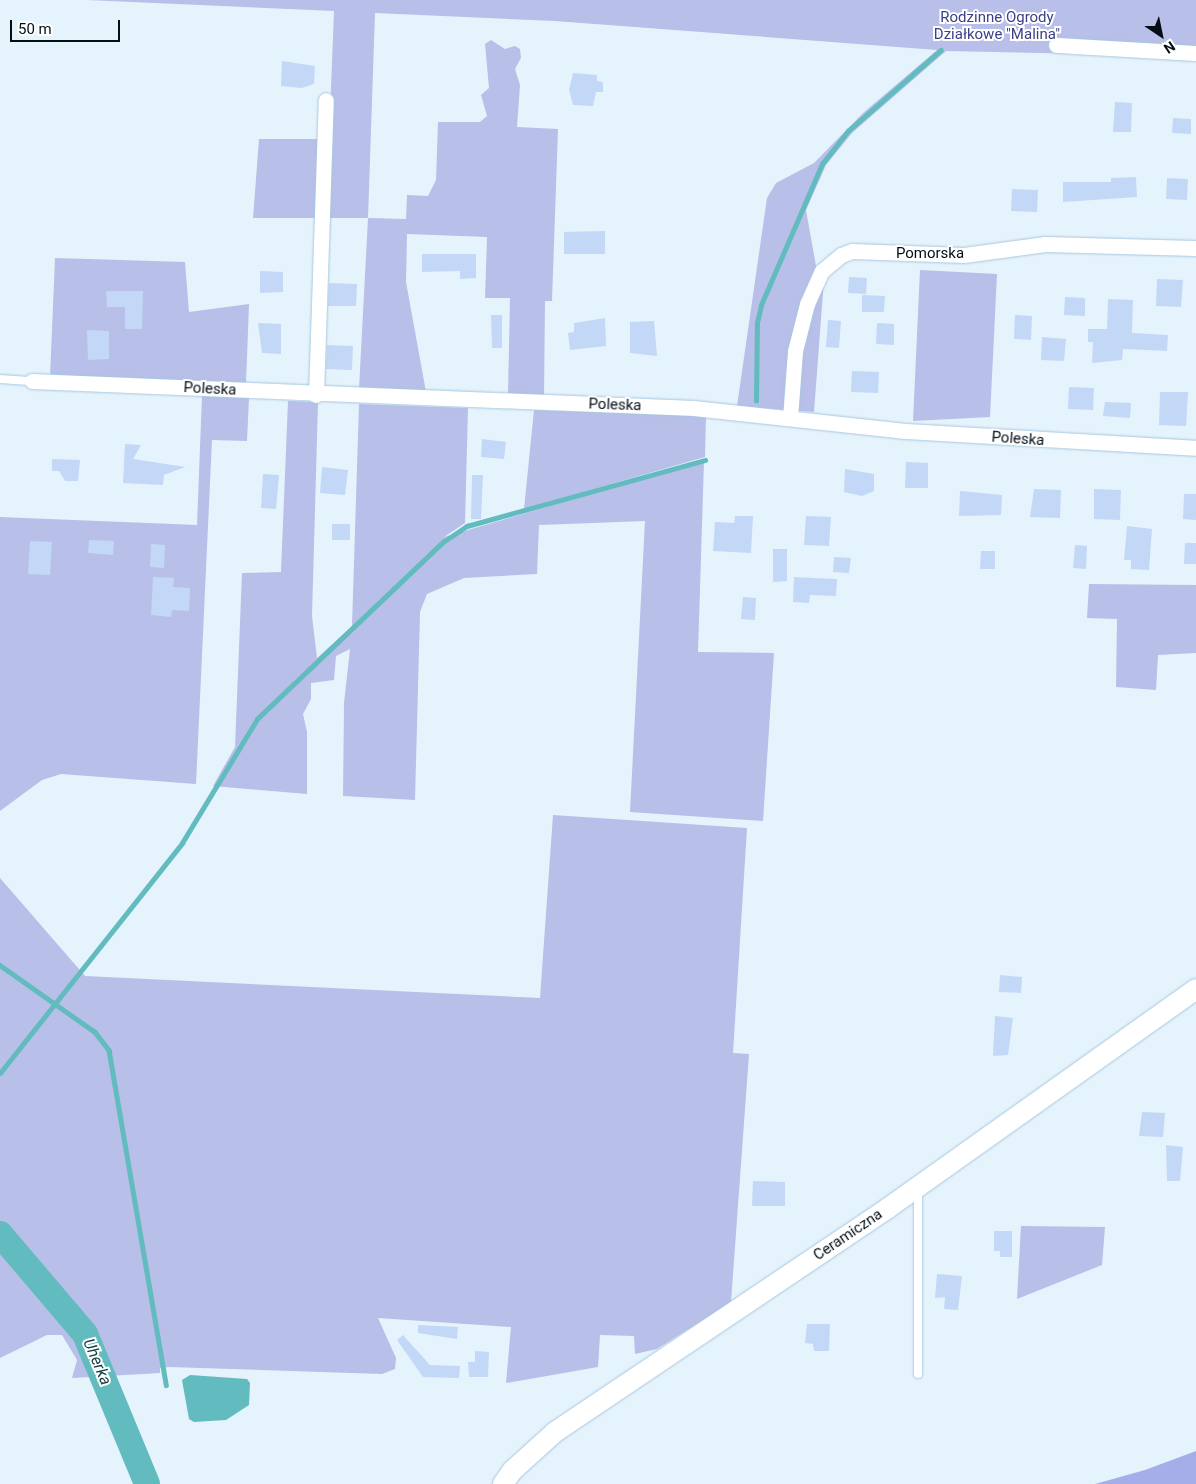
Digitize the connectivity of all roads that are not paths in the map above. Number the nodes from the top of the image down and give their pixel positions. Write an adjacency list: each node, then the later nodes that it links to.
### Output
1 (1056, 45): 2 (street)
2 (1196, 53)
3 (326, 100): 7 (street)
4 (1196, 248): 8 (street, Pomorska)
5 (0, 379): 6 (lane)
6 (32, 381): 7 (street, Poleska)
7 (316, 395): 8 (street, Poleska)
8 (790, 418): 9 (street, Poleska)
9 (1196, 448)
10 (1196, 989): 11 (street, Ceramiczna)
11 (918, 1187): 12 (lane); 13 (street, Ceramiczna)
12 (918, 1374)
13 (503, 1484)

